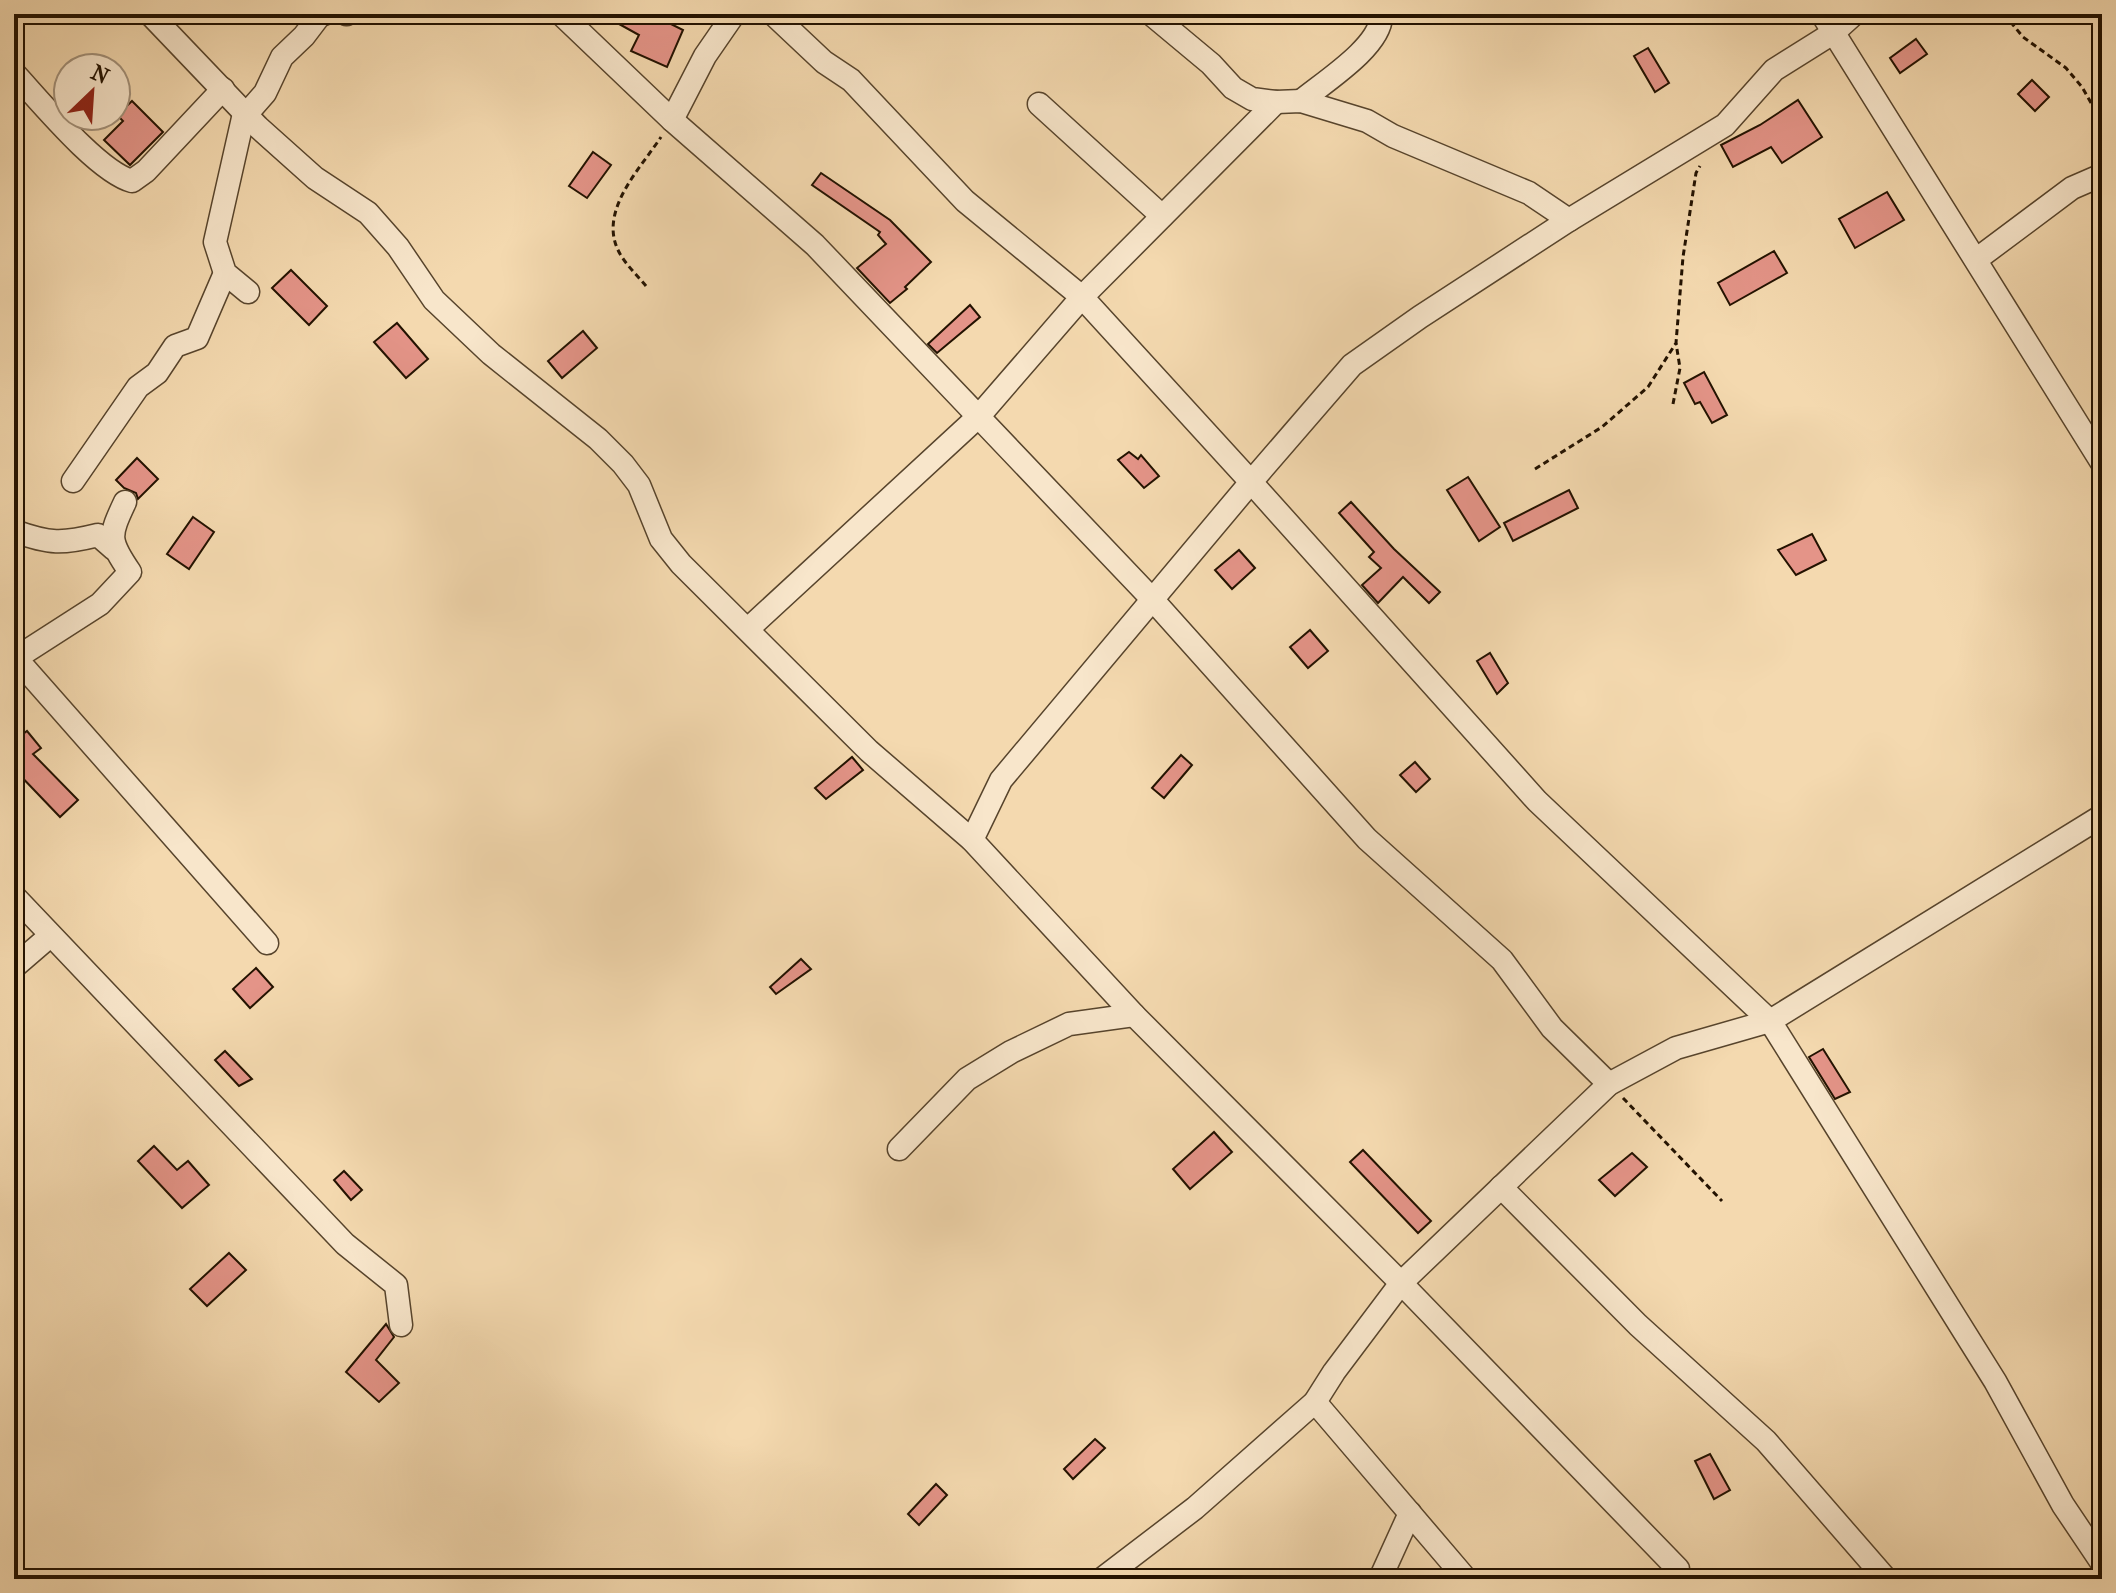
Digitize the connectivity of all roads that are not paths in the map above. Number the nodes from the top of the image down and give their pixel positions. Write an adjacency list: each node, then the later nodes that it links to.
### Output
1 (150, 14): 11 (street)
2 (324, 14): 15 (street)
3 (561, 14): 16 (street)
4 (734, 14): 16 (street)
5 (773, 14): 23 (street)
6 (1151, 14): 13 (street)
7 (1377, 14): 12 (street)
8 (1854, 14): 9 (street)
9 (1828, 24): 19 (street); 20 (street)
10 (14, 73): 11 (street)
11 (223, 89): 15 (street)
12 (1301, 101): 13 (street); 19 (street)
13 (1276, 102): 18 (street)
14 (1039, 104): 18 (street)
15 (246, 114): 21 (street); 32 (street)
16 (672, 120): 24 (street)
17 (2102, 175): 20 (street)
18 (1162, 216): 23 (street)
19 (1569, 220): 27 (street)
20 (1977, 259): 25 (street)
21 (225, 273): 22 (street); 26 (street)
22 (248, 292)
23 (1082, 297): 24 (street); 27 (street)
24 (979, 416): 31 (street); 32 (street)
25 (2102, 463)
26 (73, 481)
27 (1251, 482): 31 (street); 41 (street)
28 (125, 502): 30 (street)
29 (14, 531): 30 (street)
30 (114, 549): 33 (street)
31 (1152, 599): 35 (street); 42 (street)
32 (748, 629): 35 (street)
33 (15, 657): 38 (street)
34 (2102, 816): 41 (street)
35 (972, 840): 40 (street)
36 (14, 896): 37 (street)
37 (50, 936): 39 (street); 46 (street)
38 (267, 943)
39 (14, 967)
40 (1134, 1015): 43 (street); 45 (street)
41 (1770, 1021): 42 (street); 49 (street)
42 (1609, 1084): 44 (street)
43 (899, 1149)
44 (1501, 1187): 45 (street); 54 (street)
45 (1401, 1283): 47 (street); 50 (street)
46 (401, 1325)
47 (1315, 1402): 48 (street); 51 (street)
48 (1410, 1513): 52 (street); 53 (street)
49 (2102, 1563)
50 (1678, 1569)
51 (1102, 1579)
52 (1380, 1579)
53 (1466, 1579)
54 (1886, 1579)

